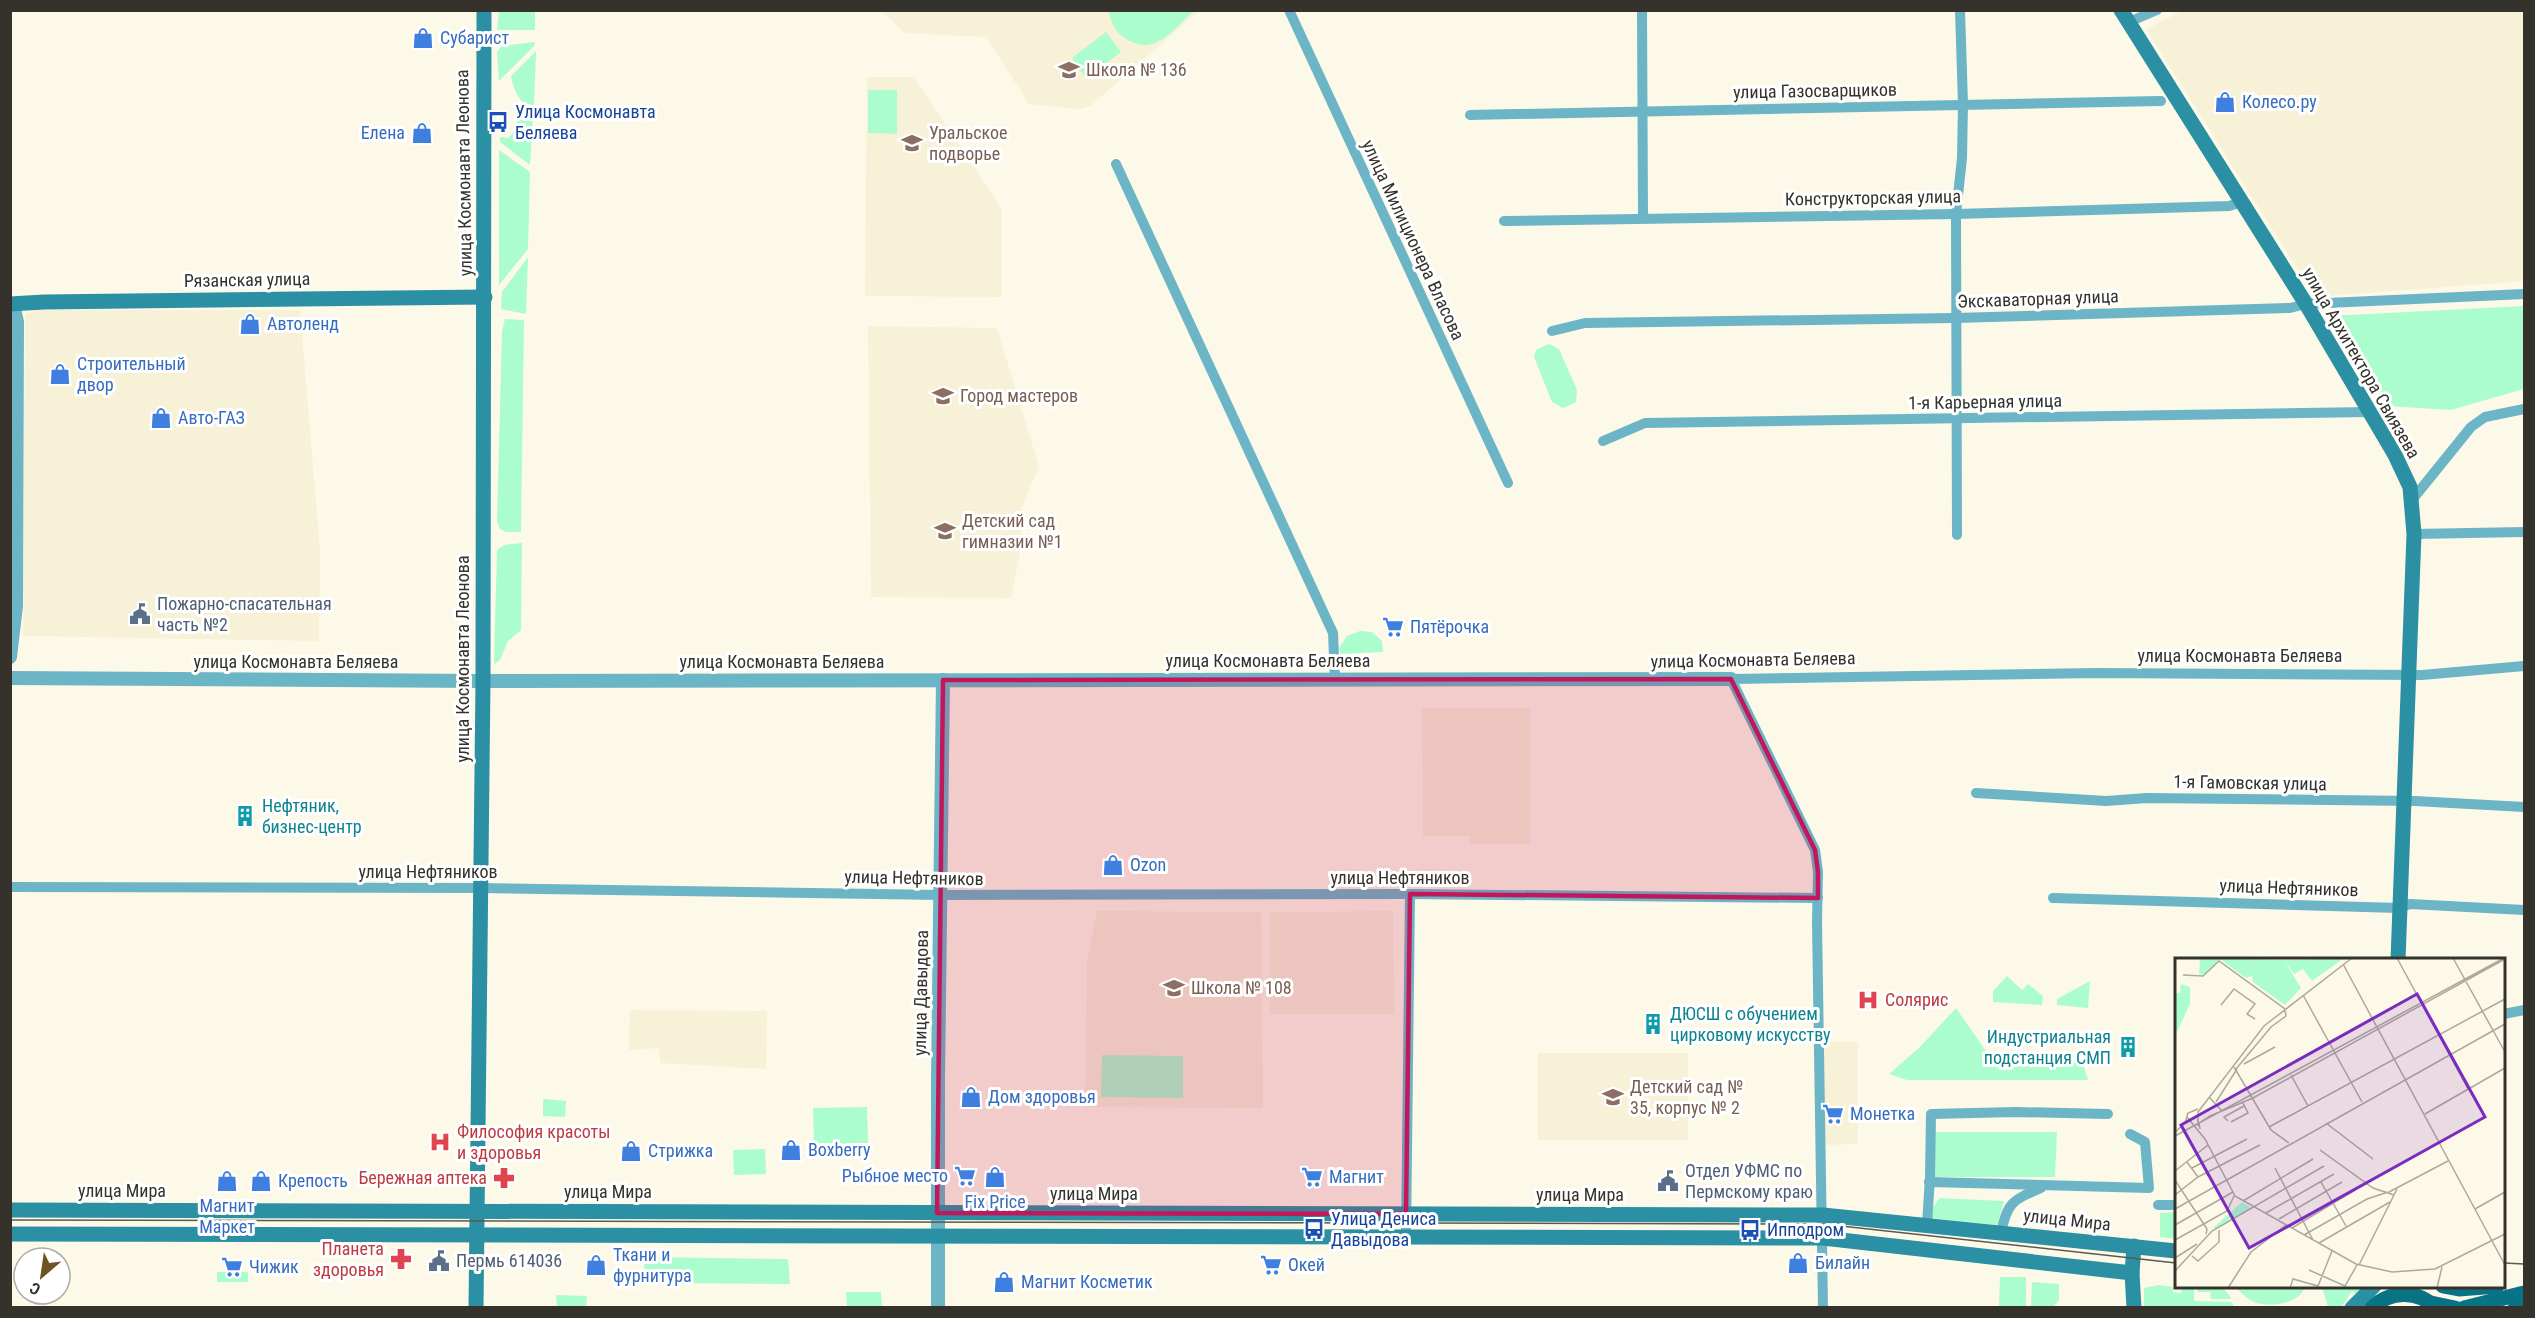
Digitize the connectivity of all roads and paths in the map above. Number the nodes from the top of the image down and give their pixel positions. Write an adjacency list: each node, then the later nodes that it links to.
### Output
1 (484, 10): 17 (main road, улица Космонавта Леонова)
2 (1289, 10): 26 (street, улица Милиционера Власова)
3 (1642, 10): 9 (street)
4 (1960, 10): 8 (street)
5 (2157, 10): 6 (street)
6 (2125, 16): 12 (main road, улица Архитектора Свиязева)
7 (2161, 101): 8 (street, улица Газосварщиков)
8 (1962, 104): 9 (street, улица Газосварщиков); 13 (street)
9 (1643, 111): 10 (street, улица Газосварщиков); 14 (street)
10 (1470, 115)
11 (1116, 164): 37 (street)
12 (2242, 202): 13 (street, Конструкторская улица); 18 (main road, улица Архитектора Свиязева)
13 (1956, 214): 14 (street, Конструкторская улица); 20 (street)
14 (1643, 218): 15 (street, Конструкторская улица)
15 (1503, 221)
16 (2524, 294): 18 (street, Экскаваторная улица)
17 (485, 297): 19 (main road, Рязанская улица); 38 (main road, улица Космонавта Леонова)
18 (2306, 304): 20 (street, Экскаваторная улица); 23 (main road, улица Архитектора Свиязева)
19 (10, 306): 31 (street)
20 (1956, 318): 21 (street, Экскаваторная улица); 24 (street)
21 (1552, 331)
22 (2524, 409): 27 (street)
23 (2370, 412): 24 (street, 1-я Карьерная улица); 27 (main road, улица Архитектора Свиязева)
24 (1956, 420): 25 (street, 1-я Карьерная улица); 30 (street)
25 (1603, 441)
26 (1508, 483)
27 (2412, 500): 29 (main road, улица Архитектора Свиязева)
28 (2524, 532): 29 (street)
29 (2414, 534): 33 (main road, улица Архитектора Свиязева)
30 (1957, 535)
31 (10, 657)
32 (2524, 666): 33 (street, улица Космонавта Беляева)
33 (2409, 675): 35 (street, улица Космонавта Беляева); 40 (main road, улица Архитектора Свиязева)
34 (10, 678): 38 (street, улица Космонавта Беляева)
35 (1731, 679): 37 (street, улица Космонавта Беляева); 46 (street)
36 (943, 680): 37 (street, улица Космонавта Беляева); 38 (street, улица Космонавта Беляева); 45 (street, улица Давыдова)
37 (1335, 680)
38 (483, 681): 43 (main road, улица Космонавта Леонова)
39 (1976, 793): 40 (street, 1-я Гамовская улица)
40 (2404, 802): 41 (street, 1-я Гамовская улица); 48 (main road, улица Архитектора Свиязева)
41 (2524, 807)
42 (10, 886): 43 (street, улица Нефтяников)
43 (480, 888): 45 (street, улица Нефтяников); 60 (main road, улица Космонавта Леонова)
44 (1410, 894): 45 (street, улица Нефтяников); 46 (street, улица Нефтяников); 62 (street)
45 (940, 895): 61 (street, улица Давыдова)
46 (1818, 898): 63 (street)
47 (2053, 898): 48 (street, улица Нефтяников)
48 (2399, 908): 49 (street, улица Нефтяников); 50 (main road, улица Архитектора Свиязева)
49 (2524, 910)
50 (2398, 958)
51 (2524, 1010): 52 (street)
52 (2505, 1014)
53 (2108, 1114): 55 (street)
54 (2130, 1134): 56 (street)
55 (1929, 1182): 56 (street); 64 (street)
56 (2045, 1186): 65 (street)
57 (2158, 1205): 58 (street)
58 (2175, 1205)
59 (10, 1210): 60 (main road, улица Мира)
60 (477, 1212): 61 (main road, улица Мира); 67 (main road, улица Космонавта Леонова)
61 (937, 1213): 62 (main road, улица Мира); 68 (street, улица Давыдова)
62 (1406, 1214): 63 (main road, улица Мира); 69 (street)
63 (1823, 1215): 64 (main road, улица Мира); 70 (street)
64 (1927, 1225): 65 (main road, улица Мира)
65 (2001, 1233): 71 (main road, улица Мира)
66 (10, 1234): 67 (main road)
67 (477, 1235): 68 (main road); 83 (main road, улица Космонавта Леонова)
68 (937, 1236): 69 (main road); 84 (street, улица Давыдова)
69 (1406, 1237): 70 (main road)
70 (1823, 1238): 73 (main road); 85 (street)
71 (2134, 1246): 72 (main road, улица Мира); 73 (main road)
72 (2175, 1251)
73 (2132, 1273): 86 (main road)
74 (2524, 1284): 75 (main road)
75 (2505, 1286)
76 (2417, 1288): 81 (main road)
77 (2451, 1288): 78 (main road)
78 (2478, 1288)
79 (2384, 1290): 81 (main road); 87 (main road); 88 (main road)
80 (2524, 1293): 90 (main road)
81 (2433, 1305): 89 (main road)
82 (2524, 1305): 91 (main road)
83 (476, 1308)
84 (938, 1308)
85 (1823, 1308)
86 (2134, 1308)
87 (2352, 1308)
88 (2372, 1308)
89 (2455, 1308)
90 (2464, 1308)
91 (2515, 1308)

